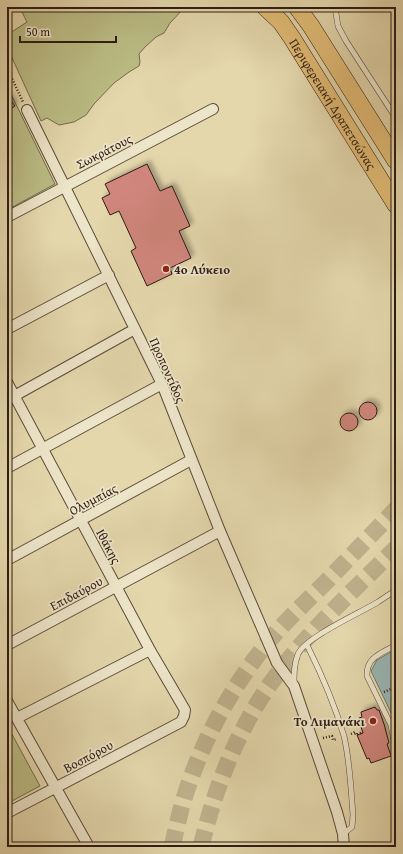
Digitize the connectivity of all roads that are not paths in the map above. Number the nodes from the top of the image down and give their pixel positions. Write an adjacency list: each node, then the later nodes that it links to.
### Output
1 (265, 7): 9 (main road, Περιφερειακή Δραπετσώνας)
2 (297, 7): 7 (main road, Περιφερειακή Δραπετσώνας)
3 (335, 7): 6 (lane)
4 (213, 109): 8 (street, Σωκράτους)
5 (27, 110): 8 (street, Προποντίδος)
6 (396, 118)
7 (396, 160)
8 (64, 186): 10 (street, Σωκράτους); 11 (street, Προποντίδος)
9 (396, 205)
10 (7, 217)
11 (109, 275): 12 (street); 13 (street, Προποντίδος)
12 (7, 329)
13 (135, 329): 15 (street, Προποντίδος); 16 (street)
14 (7, 382): 16 (street, Ιθάκης)
15 (162, 384): 17 (street); 18 (street, Προποντίδος)
16 (11, 398): 17 (street, Ιθάκης)
17 (42, 449): 19 (street); 20 (street, Ιθάκης)
18 (192, 460): 20 (street, Ολυμπίας); 21 (street, Προποντίδος)
19 (7, 468)
20 (80, 520): 22 (street, Ολυμπίας); 23 (street, Ιθάκης)
21 (220, 531): 23 (street, Επιδαύρου); 29 (street, Προποντίδος)
22 (7, 560)
23 (116, 587): 25 (street, Επιδαύρου); 28 (street, Ιθάκης)
24 (396, 591): 27 (lane)
25 (7, 645)
26 (396, 645): 33 (lane)
27 (307, 646): 29 (lane); 36 (lane)
28 (150, 650): 31 (street); 32 (street, Ιθάκης)
29 (294, 686): 36 (street, Προποντίδος)
30 (7, 701): 31 (street)
31 (17, 718): 34 (street)
32 (181, 722): 34 (street, Βοσπόρου)
33 (396, 751)
34 (55, 788): 35 (street, Βοσπόρου); 37 (street)
35 (7, 813)
36 (343, 834): 38 (street, Προποντίδος)
37 (89, 847)
38 (344, 847)

